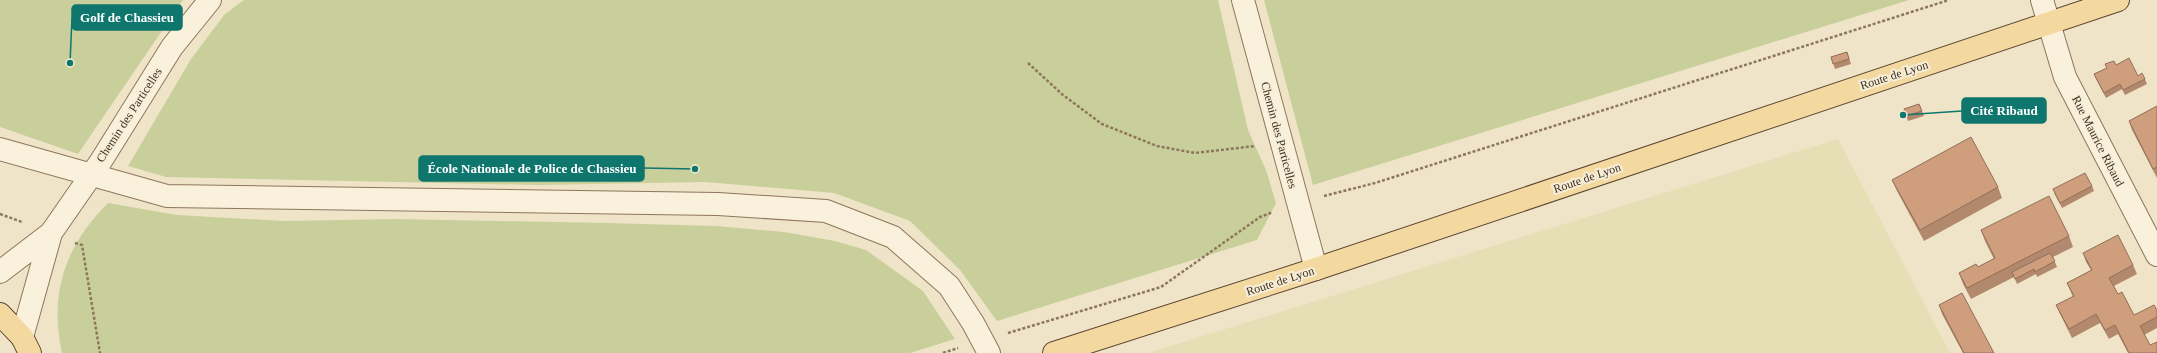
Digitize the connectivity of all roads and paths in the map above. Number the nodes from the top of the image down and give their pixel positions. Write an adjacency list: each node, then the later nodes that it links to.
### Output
1 (210, 0): 10 (street, Chemin des Particelles)
2 (1244, 0): 8 (street, Chemin des Particelles)
3 (1949, 0): 11 (path)
4 (2042, 0): 6 (street, Rue Maurice Ribaud)
5 (2118, 0): 6 (main road, Route de Lyon)
6 (2049, 23): 13 (street, Rue Maurice Ribaud); 14 (main road, Route de Lyon)
7 (1028, 63): 8 (path)
8 (1281, 141): 11 (street, Chemin des Particelles)
9 (0, 149): 10 (street)
10 (90, 175): 12 (street, Chemin des Particelles); 18 (street)
11 (1297, 203): 14 (street, Chemin des Particelles); 18 (path)
12 (51, 233): 15 (street, Chemin des Particelles); 17 (street, Chemin des Particelles)
13 (2157, 255)
14 (1316, 269): 20 (main road, Route de Lyon)
15 (0, 272)
16 (0, 314): 17 (main road)
17 (26, 345)
18 (986, 347): 19 (path)
19 (943, 353)
20 (1054, 353)

